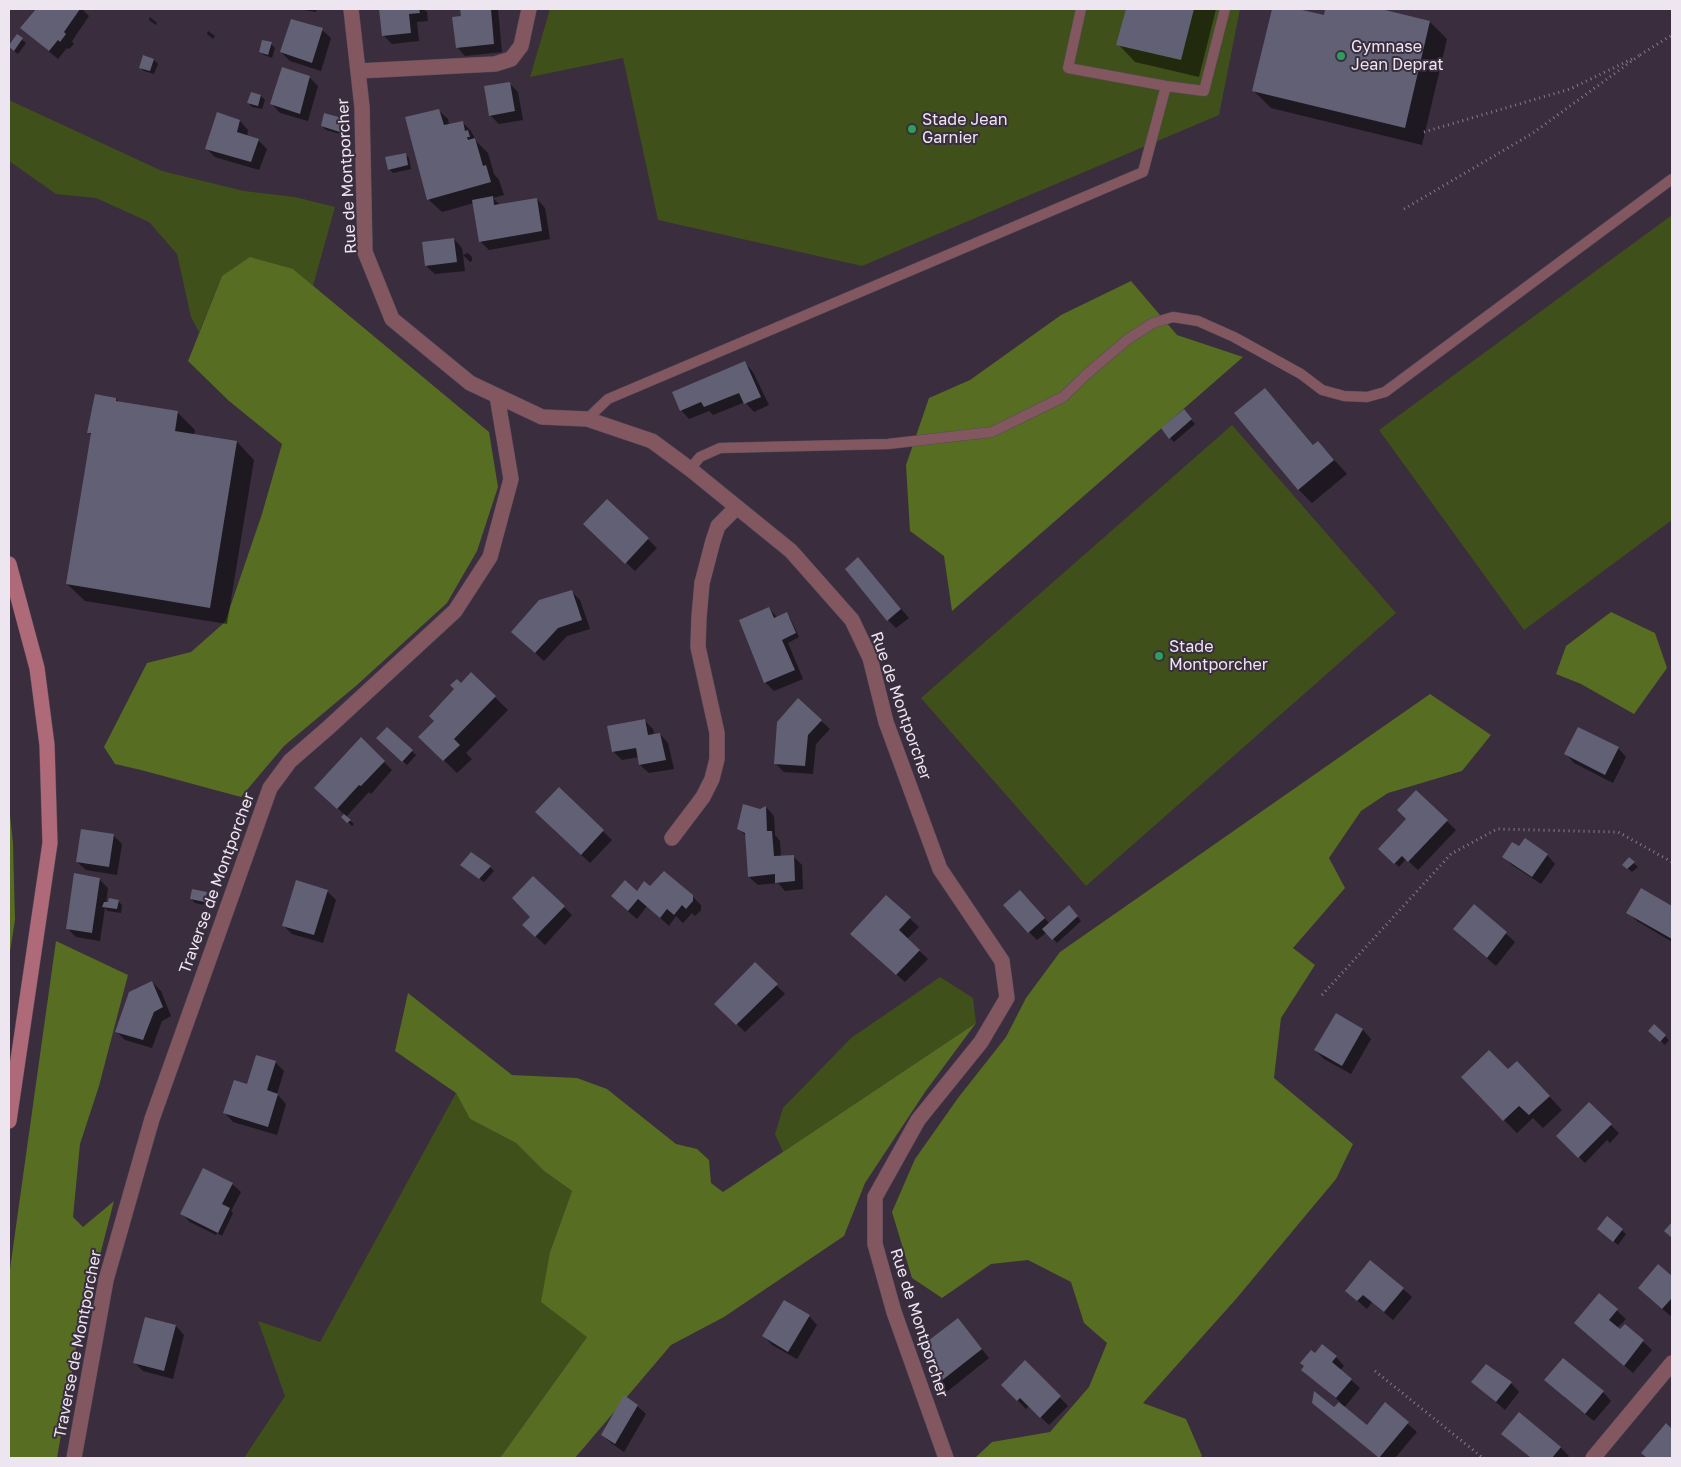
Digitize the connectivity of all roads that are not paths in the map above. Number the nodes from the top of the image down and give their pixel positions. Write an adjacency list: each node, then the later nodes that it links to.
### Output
1 (351, 9): 5 (street, Rue de Montporcher)
2 (529, 9): 5 (street)
3 (1081, 9): 6 (lane)
4 (1224, 9): 6 (lane)
5 (358, 71): 8 (street, Rue de Montporcher)
6 (1166, 86): 9 (lane)
7 (1672, 179): 10 (lane)
8 (497, 396): 9 (street, Rue de Montporcher); 16 (street, Traverse de Montporcher)
9 (587, 419): 10 (street, Rue de Montporcher)
10 (690, 469): 11 (street, Rue de Montporcher)
11 (737, 507): 13 (street); 17 (street, Rue de Montporcher)
12 (10, 571): 14 (main road)
13 (672, 838)
14 (9, 1121)
15 (1672, 1362): 18 (street)
16 (74, 1458)
17 (946, 1458)
18 (1593, 1458)

